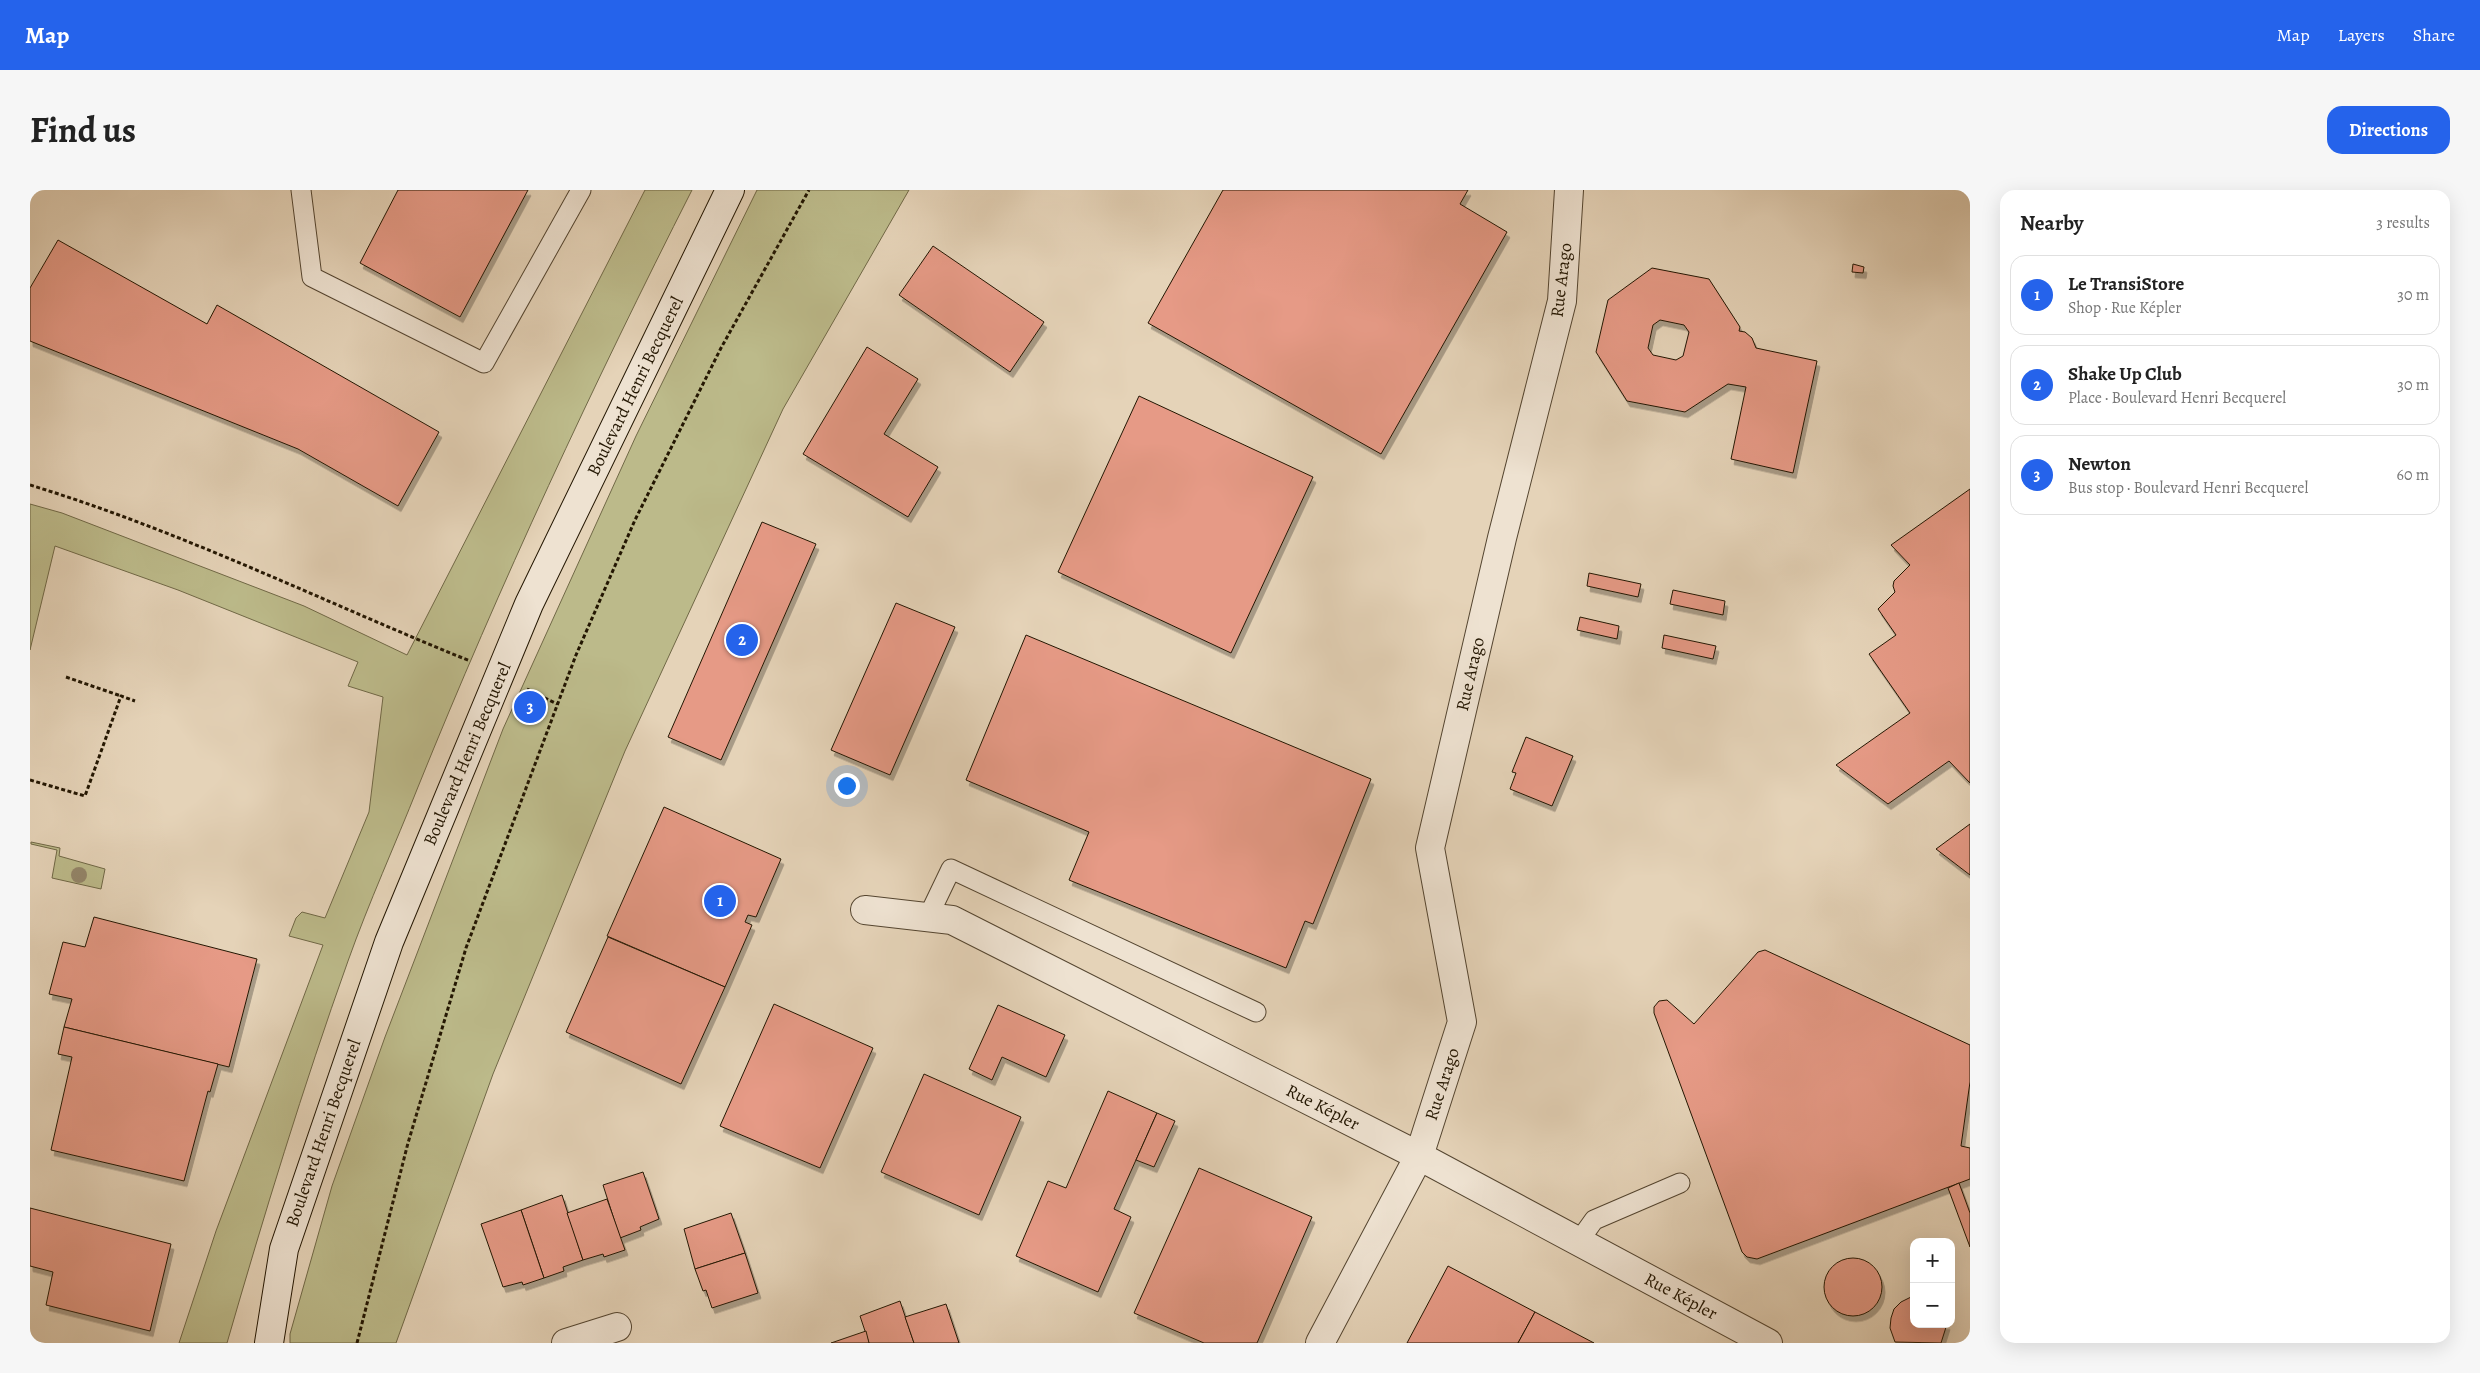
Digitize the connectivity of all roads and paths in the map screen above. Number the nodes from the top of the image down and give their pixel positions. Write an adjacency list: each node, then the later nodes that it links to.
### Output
1 (301, 190): 2 (lane)
2 (582, 190)
3 (730, 190): 7 (street, Boulevard Henri Becquerel)
4 (809, 190): 11 (path)
5 (1569, 190): 16 (street, Rue Arago)
6 (30, 485): 7 (path)
7 (499, 675): 11 (path); 20 (street, Boulevard Henri Becquerel)
8 (66, 677): 9 (path)
9 (122, 696): 10 (path); 12 (path)
10 (135, 701)
11 (557, 704): 21 (path)
12 (30, 780)
13 (865, 910): 14 (street, Rue Képler)
14 (928, 917): 15 (lane); 16 (street, Rue Képler)
15 (1256, 1012)
16 (1419, 1156): 18 (street, Rue Képler); 23 (street, Rue Arago)
17 (1680, 1183): 18 (lane)
18 (1579, 1241): 24 (street, Rue Képler)
19 (617, 1327): 22 (street)
20 (269, 1343)
21 (357, 1343)
22 (566, 1343)
23 (1320, 1343)
24 (1768, 1343)

